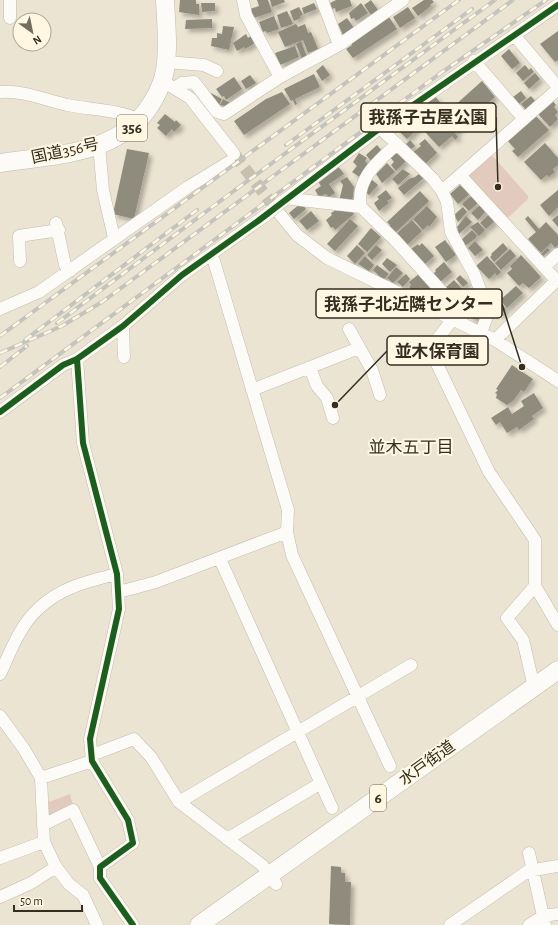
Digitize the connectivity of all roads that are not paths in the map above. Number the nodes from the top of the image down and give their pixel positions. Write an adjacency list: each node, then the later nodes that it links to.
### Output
1 (10, 0): 8 (street)
2 (165, 0): 12 (highway, 国道356号 / 356)
3 (243, 0): 14 (street)
4 (322, 0): 10 (street)
5 (403, 0): 6 (street)
6 (384, 5): 10 (street)
7 (558, 5): 9 (street)
8 (10, 18)
9 (514, 35): 11 (street); 16 (street)
10 (338, 45): 14 (street)
11 (474, 61): 18 (street); 20 (street)
12 (166, 62): 13 (street); 15 (highway, 国道356号 / 356)
13 (217, 71)
14 (280, 77): 15 (street)
15 (168, 85): 19 (highway, 国道356号 / 356); 28 (street)
16 (558, 88): 18 (street)
17 (0, 92): 19 (street)
18 (524, 119): 24 (street)
19 (140, 120): 22 (highway, 国道356号 / 356)
20 (380, 128): 21 (street); 26 (street)
21 (397, 144): 25 (street); 27 (street)
22 (99, 145): 23 (highway, 国道356号 / 356); 28 (street)
23 (0, 163)
24 (460, 175): 25 (street); 32 (street)
25 (442, 191): 39 (street)
26 (283, 204): 27 (street); 30 (street, bridge); 36 (street)
27 (361, 207): 36 (street)
28 (114, 238): 33 (street)
29 (558, 254): 32 (street)
30 (210, 256): 37 (street); 46 (street)
31 (20, 261): 33 (street)
32 (544, 267): 34 (street)
33 (70, 271): 35 (street)
34 (557, 280): 40 (street)
35 (0, 309)
36 (457, 322): 39 (street); 53 (street)
37 (121, 327): 42 (street); 43 (street)
38 (349, 329): 41 (street)
39 (481, 333): 40 (street)
40 (495, 340): 45 (street)
41 (359, 348): 44 (street); 47 (street)
42 (124, 357)
43 (78, 359): 48 (street); 52 (street)
44 (310, 368): 46 (street); 49 (street)
45 (558, 381)
46 (252, 390): 50 (street)
47 (380, 395)
48 (0, 412)
49 (333, 418)
50 (287, 532): 51 (street); 61 (street)
51 (220, 558): 54 (street); 63 (street)
52 (117, 574): 54 (street); 58 (street)
53 (535, 586): 55 (street); 60 (street)
54 (119, 592): 64 (street)
55 (558, 624)
56 (411, 665): 61 (street)
57 (558, 670): 60 (highway, 水戸街道 / 6)
58 (0, 674)
59 (558, 684): 79 (highway, 水戸街道 / 6)
60 (534, 687): 79 (highway, 水戸街道 / 6)
61 (358, 698): 63 (street); 65 (street)
62 (0, 716): 66 (street)
63 (298, 733): 67 (street); 68 (street)
64 (92, 758): 66 (street); 68 (street); 77 (street)
65 (390, 766)
66 (41, 778): 70 (street)
67 (321, 784): 69 (street); 71 (street)
68 (179, 802): 71 (street)
69 (332, 808)
70 (43, 825): 72 (street); 77 (street)
71 (227, 839): 79 (street)
72 (44, 842): 74 (street); 76 (street)
73 (529, 853): 78 (street)
74 (0, 858)
75 (558, 866): 78 (street)
76 (56, 867): 80 (street); 83 (street)
77 (100, 867): 84 (street)
78 (533, 870): 82 (street); 87 (street)
79 (273, 879): 85 (highway, 水戸街道 / 6); 86 (highway, 水戸街道 / 6)
80 (0, 897)
81 (558, 914): 82 (street)
82 (544, 920): 88 (street)
83 (97, 925)
84 (132, 925)
85 (198, 925)
86 (219, 925)
87 (450, 925)
88 (530, 925)

